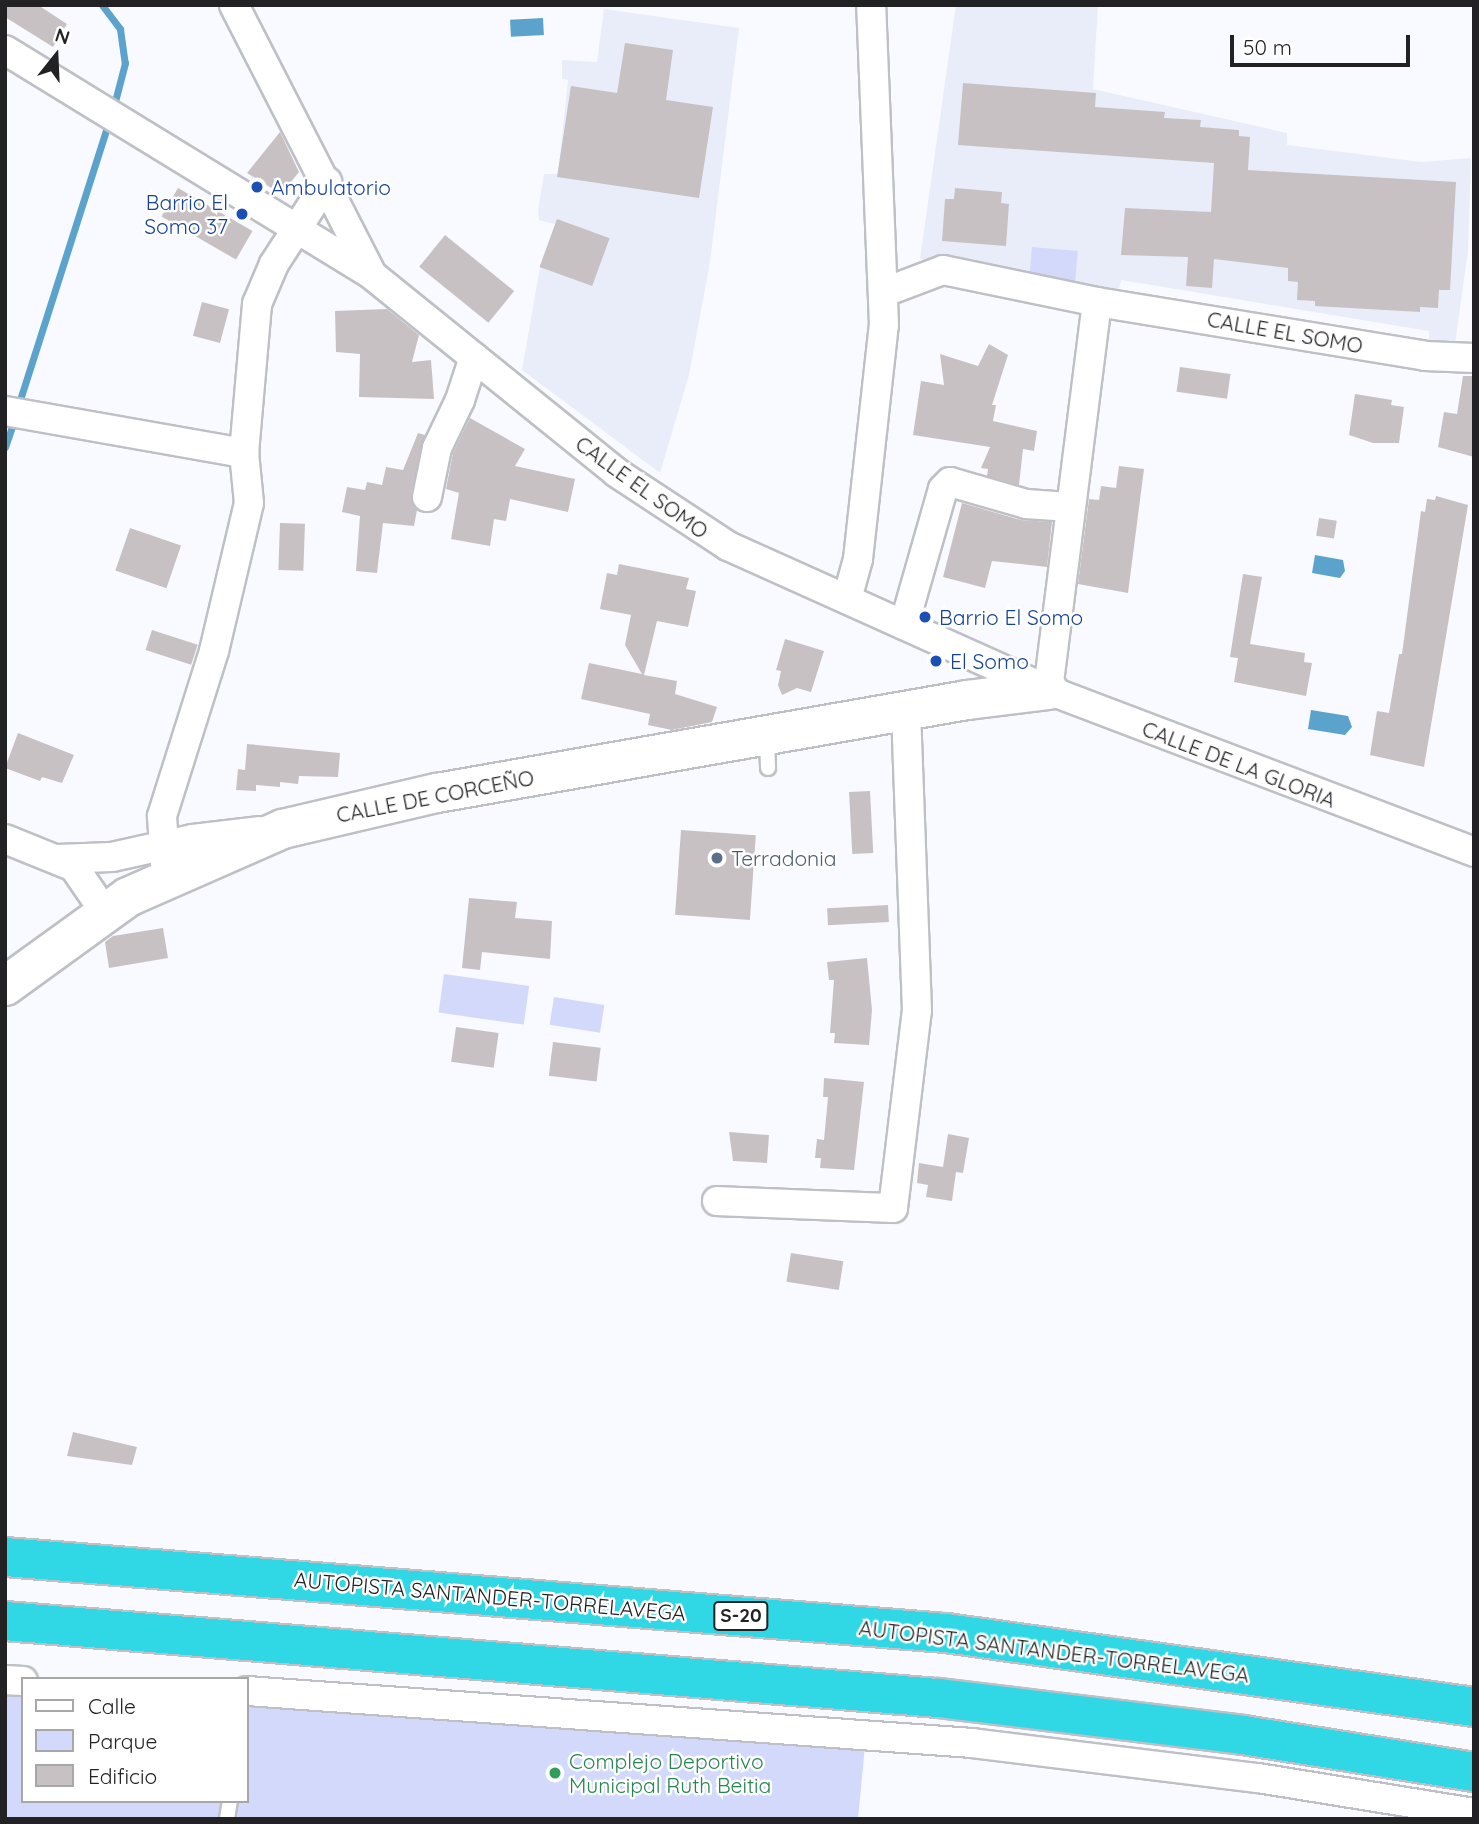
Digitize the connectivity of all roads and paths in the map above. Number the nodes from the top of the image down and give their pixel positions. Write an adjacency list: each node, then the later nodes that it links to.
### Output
1 (234, 5): 4 (street)
2 (871, 5): 7 (street)
3 (5, 50): 5 (street, CALLE EL SOMO)
4 (327, 183): 5 (street); 6 (street)
5 (296, 228): 6 (street, CALLE EL SOMO); 12 (street)
6 (372, 275): 9 (street, CALLE EL SOMO)
7 (885, 292): 8 (street, CALLE EL SOMO); 15 (street)
8 (1097, 302): 10 (street, CALLE EL SOMO); 14 (street)
9 (474, 357): 13 (street); 15 (street, CALLE EL SOMO)
10 (1474, 358)
11 (5, 411): 12 (street)
12 (244, 453): 24 (street)
13 (427, 497)
14 (1070, 507): 16 (street); 18 (street)
15 (847, 599): 16 (street, CALLE EL SOMO)
16 (904, 625): 17 (street, CALLE EL SOMO)
17 (1007, 671): 18 (street, CALLE DE LA GLORIA); 19 (main road, CALLE DE CORCEÑO)
18 (1048, 690): 19 (main road, CALLE DE CORCEÑO); 22 (street, CALLE DE LA GLORIA)
19 (967, 700): 20 (main road, CALLE DE CORCEÑO)
20 (906, 713): 24 (main road, CALLE DE CORCEÑO); 27 (street)
21 (5, 839): 23 (street)
22 (1473, 848)
23 (57, 859): 24 (street); 25 (street)
24 (156, 859): 25 (main road, CALLE DE CORCEÑO)
25 (116, 904): 26 (main road, CALLE DE CORCEÑO)
26 (5, 986)
27 (716, 1201)
28 (5, 1557): 31 (highway, AUTOPISTA SANTANDER-TORRELAVEGA / S-20)
29 (5, 1622): 32 (highway)
30 (248, 1691): 33 (street)
31 (1474, 1707)
32 (1474, 1772)
33 (1474, 1813)

